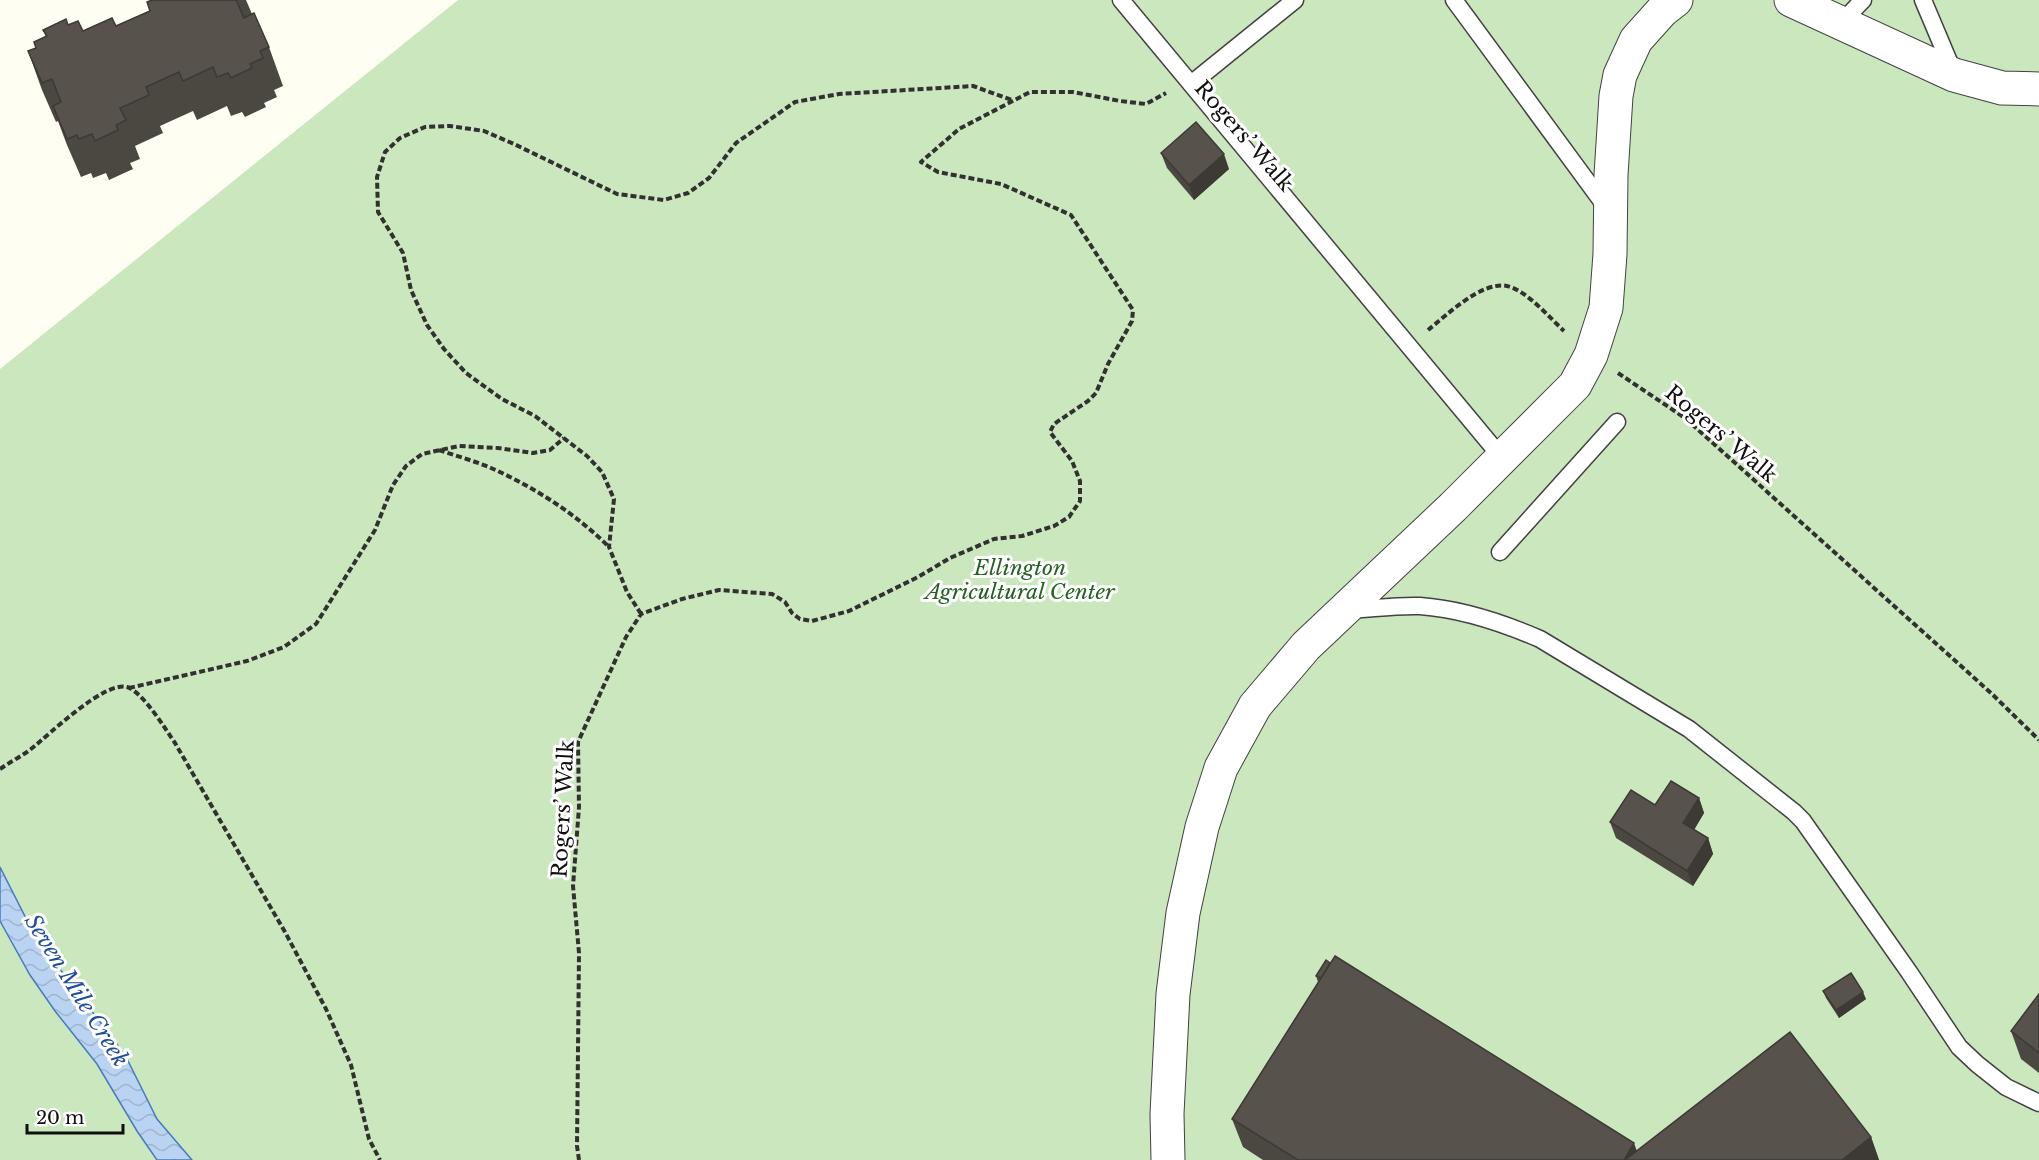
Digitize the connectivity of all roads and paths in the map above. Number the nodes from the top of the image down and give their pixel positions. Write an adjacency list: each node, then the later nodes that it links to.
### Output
1 (1121, 0): 9 (lane)
2 (1295, 0): 9 (lane)
3 (1454, 0): 13 (lane)
4 (1676, 0): 13 (street)
5 (1791, 0): 7 (street)
6 (1923, 0): 8 (lane)
7 (1852, 11): 8 (street)
8 (1954, 75): 11 (street)
9 (1191, 84): 14 (lane)
10 (1173, 89): 12 (path, Rogers’ Walk)
11 (2039, 89)
12 (1013, 100): 17 (path); 23 (path, Rogers’ Walk)
13 (1611, 215): 15 (street)
14 (1408, 345): 15 (path, Rogers’ Walk); 19 (lane)
15 (1590, 355): 19 (street); 25 (path, Rogers’ Walk)
16 (1617, 422): 21 (lane)
17 (564, 438): 18 (path); 20 (path)
18 (438, 450): 20 (path); 24 (path)
19 (1502, 458): 22 (street)
20 (609, 547): 23 (path)
21 (1500, 552)
22 (1342, 610): 27 (lane); 30 (street)
23 (641, 614): 29 (path, Rogers’ Walk)
24 (129, 688): 26 (path); 28 (path)
25 (2039, 740)
26 (0, 769)
27 (2039, 1103)
28 (380, 1160)
29 (579, 1160)
30 (1168, 1160)

